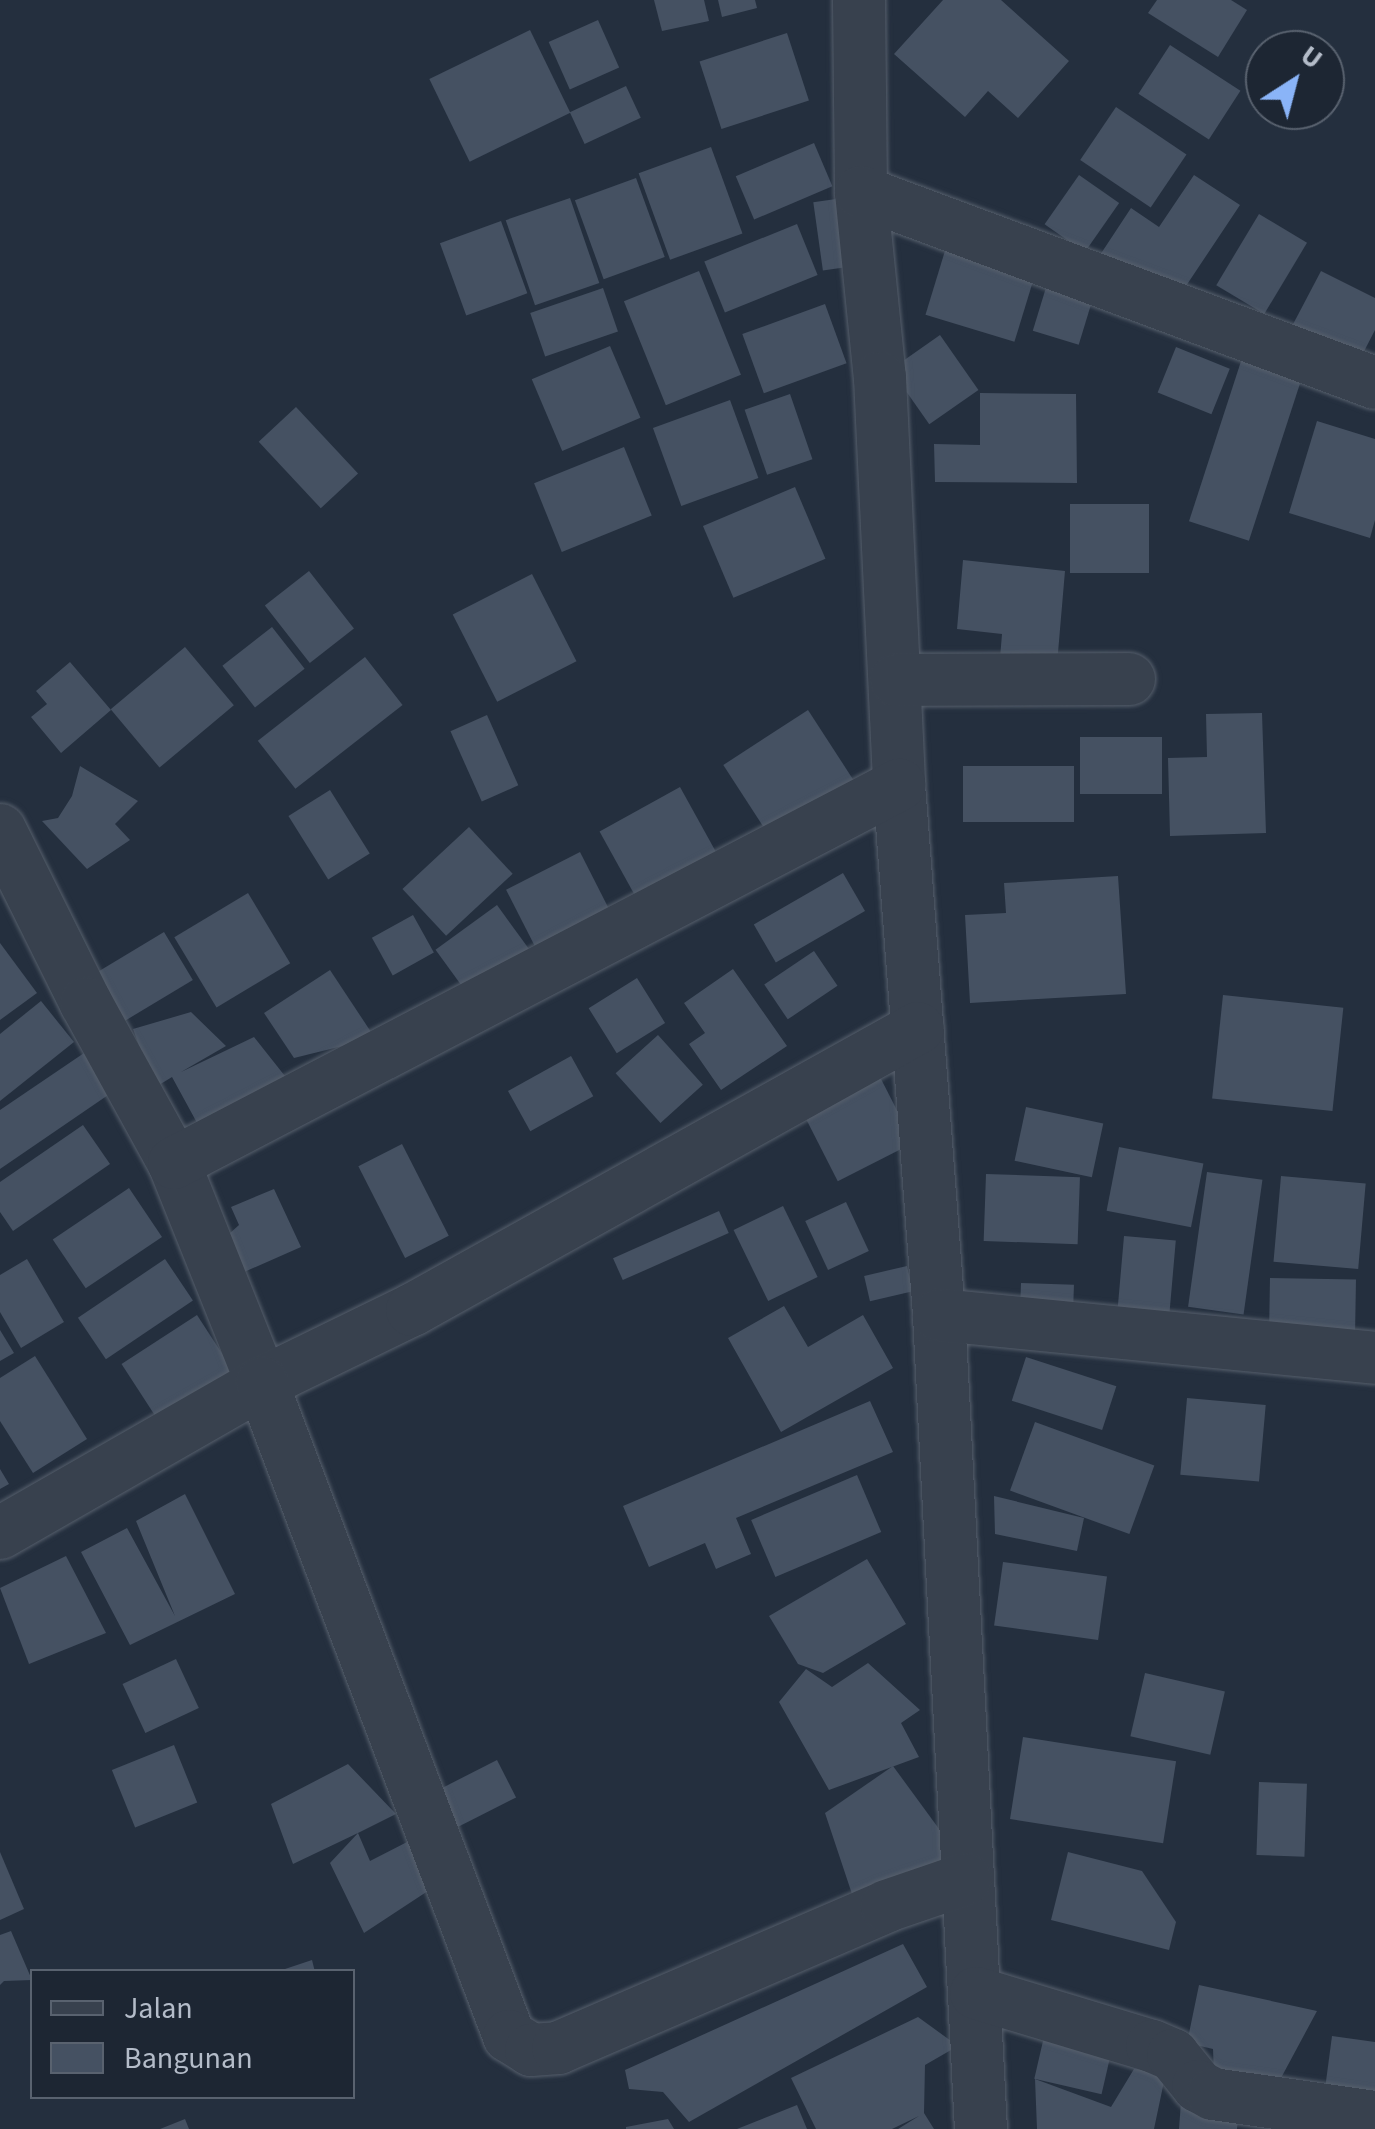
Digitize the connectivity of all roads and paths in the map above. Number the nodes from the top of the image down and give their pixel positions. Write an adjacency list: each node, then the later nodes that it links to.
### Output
1 (860, 0): 2 (street)
2 (861, 192): 3 (street); 5 (street)
3 (1375, 383)
4 (1129, 678): 5 (street)
5 (896, 680): 6 (street)
6 (899, 784): 9 (street); 10 (street)
7 (0, 830): 8 (street)
8 (16, 902): 10 (street)
9 (918, 1028): 11 (street); 13 (street)
10 (174, 1162): 13 (street)
11 (939, 1315): 12 (street); 15 (street)
12 (1375, 1358)
13 (262, 1383): 14 (street); 15 (street)
14 (0, 1533)
15 (966, 1878): 16 (street)
16 (976, 1992): 17 (street); 18 (street)
17 (1374, 2117)
18 (981, 2129)

